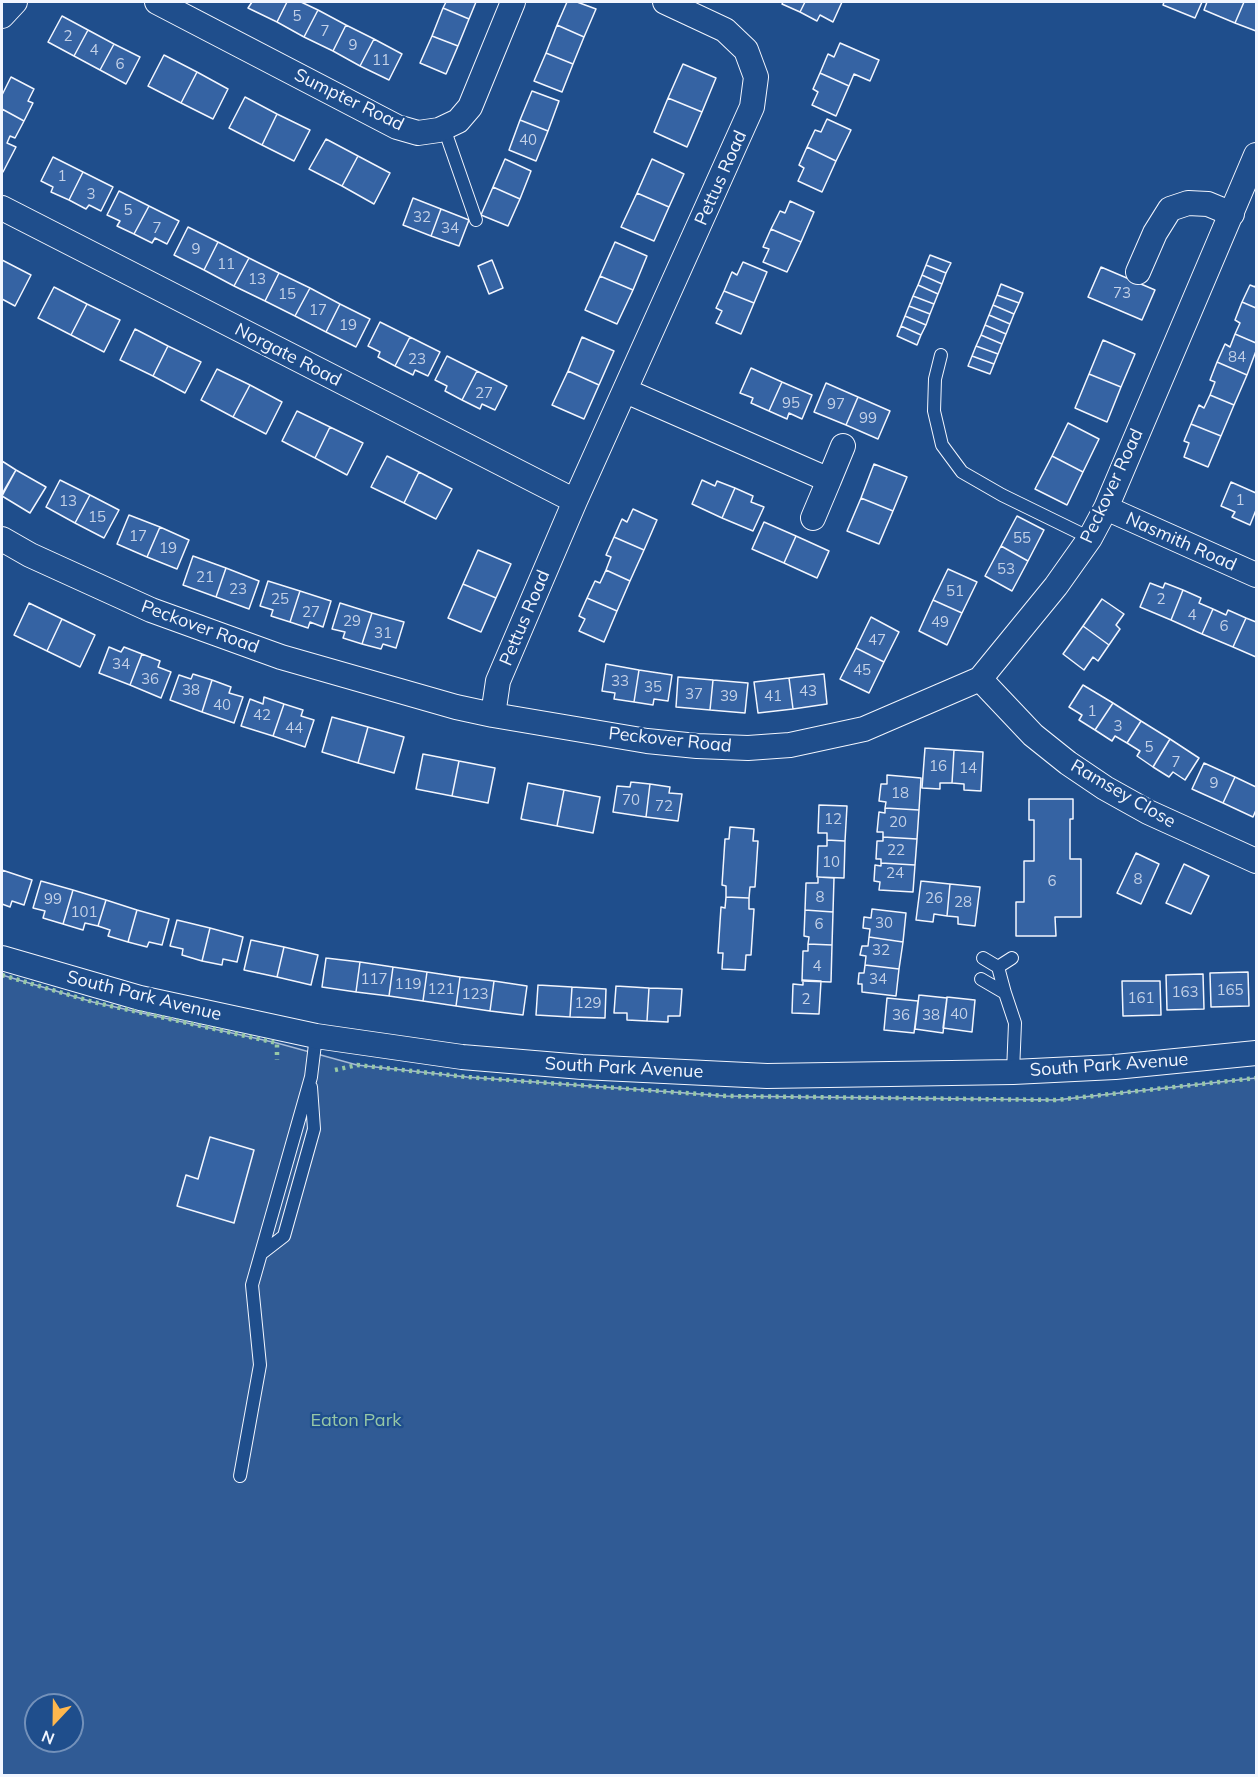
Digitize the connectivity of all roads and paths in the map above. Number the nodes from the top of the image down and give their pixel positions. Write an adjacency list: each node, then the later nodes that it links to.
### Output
1 (15, 2): 5 (street)
2 (157, 2): 6 (street, Sumpter Road)
3 (513, 2): 6 (street, Sumpter Road)
4 (664, 2): 13 (street, Pettus Road)
5 (2, 16)
6 (444, 128): 10 (lane)
7 (1257, 155): 9 (street, Peckover Road)
8 (2, 208): 16 (street, Norgate Road)
9 (1232, 214): 11 (street); 17 (street, Peckover Road)
10 (476, 220)
11 (1138, 272)
12 (941, 355): 19 (lane)
13 (626, 391): 15 (street); 16 (street, Pettus Road)
14 (843, 446): 15 (street)
15 (829, 480): 18 (street)
16 (575, 501): 23 (street, Pettus Road)
17 (1106, 508): 19 (street, Peckover Road); 21 (street, Nasmith Road)
18 (813, 518)
19 (1090, 538): 22 (street, Peckover Road)
20 (2, 539): 23 (street, Peckover Road)
21 (1257, 575)
22 (980, 679): 23 (street, Peckover Road); 24 (street, Ramsey Close)
23 (493, 716)
24 (1257, 861)
25 (2, 958): 31 (street, South Park Avenue)
26 (983, 958): 28 (lane)
27 (1012, 958): 28 (lane)
28 (998, 967): 30 (lane)
29 (981, 979): 30 (lane)
30 (1005, 993): 33 (lane)
31 (316, 1036): 33 (street, South Park Avenue); 34 (lane)
32 (1257, 1053): 33 (street, South Park Avenue)
33 (1013, 1072)
34 (240, 1476)

